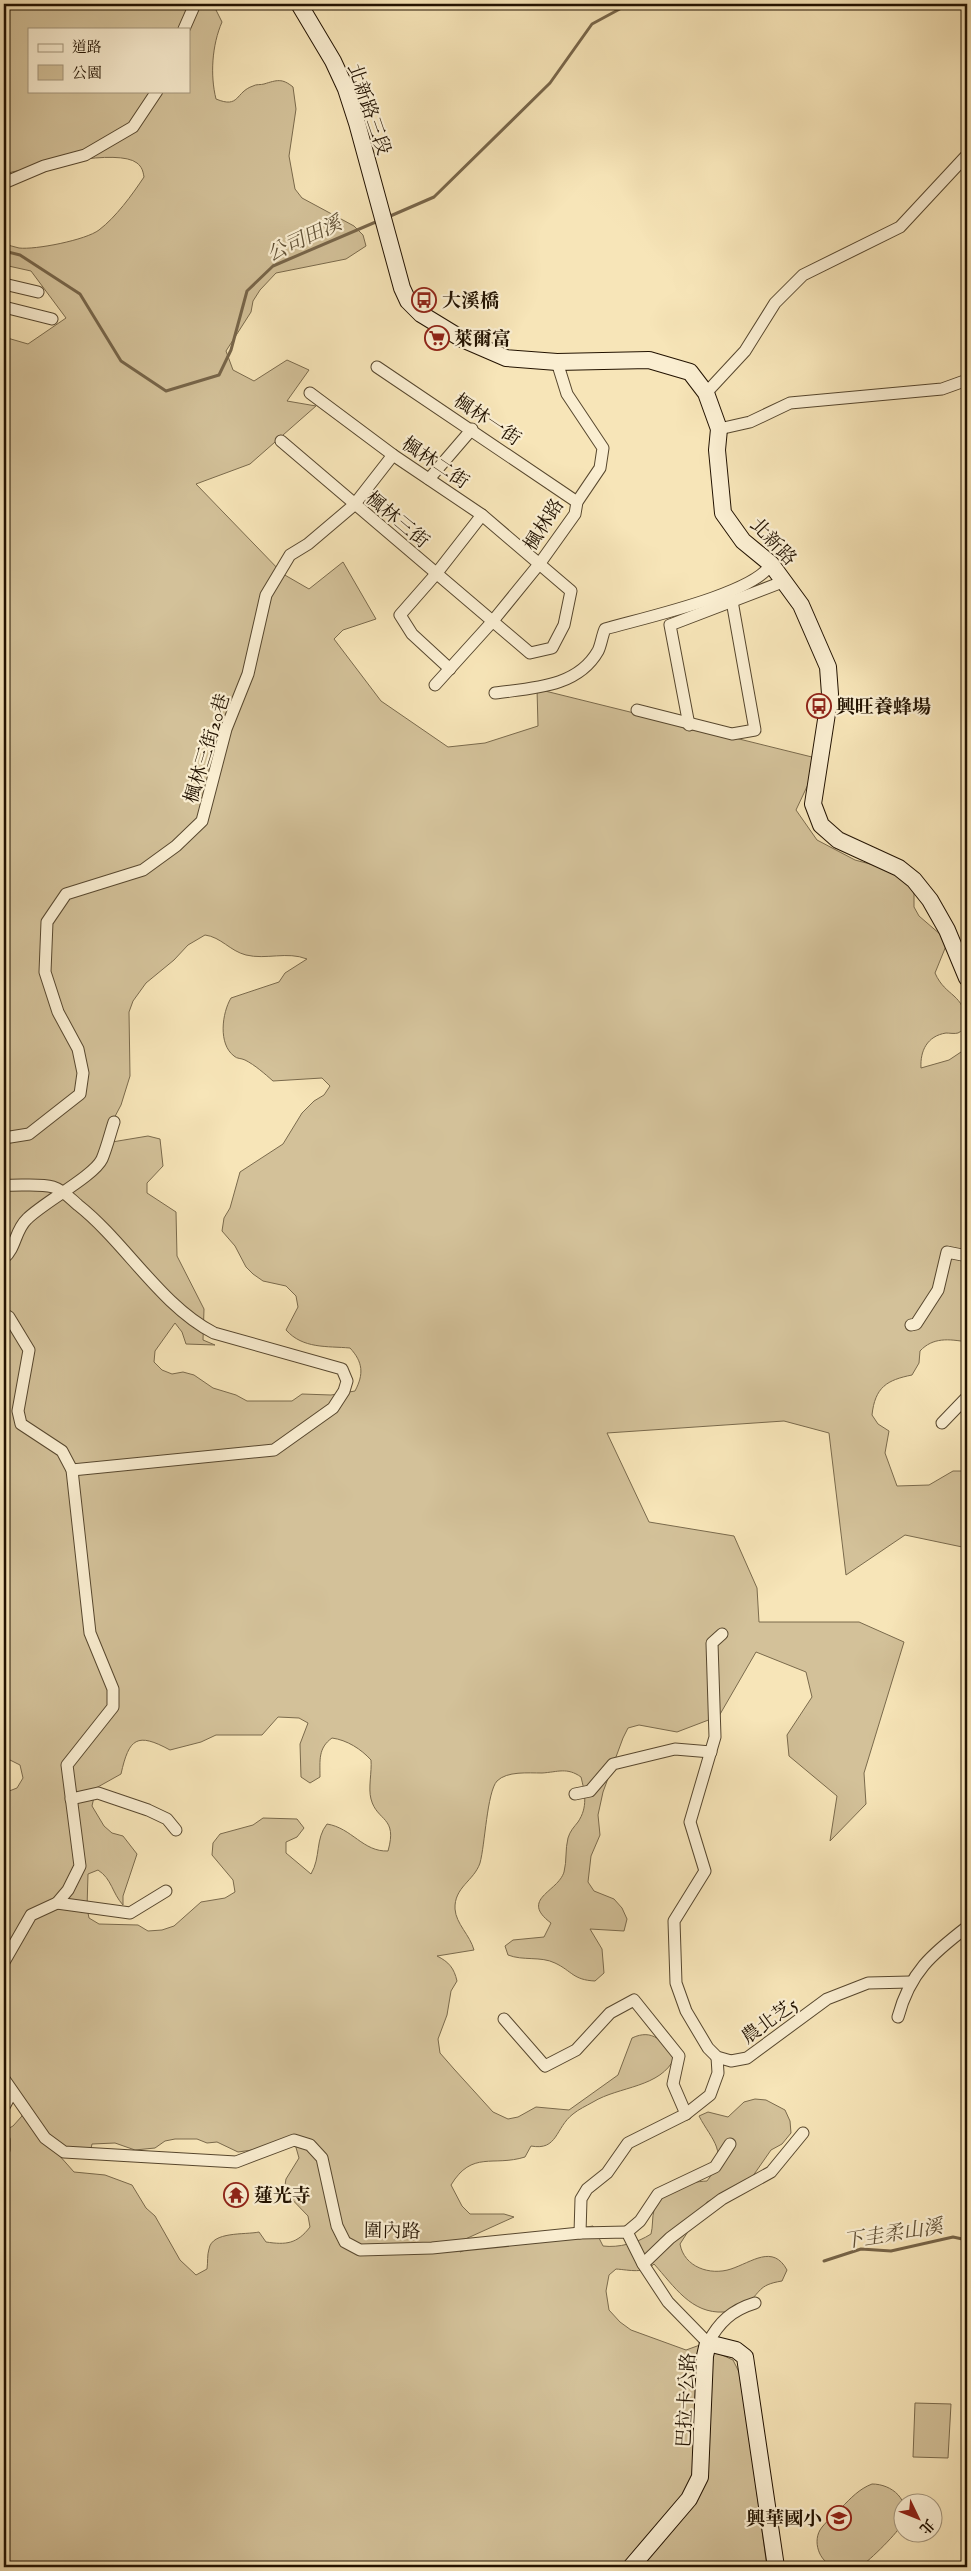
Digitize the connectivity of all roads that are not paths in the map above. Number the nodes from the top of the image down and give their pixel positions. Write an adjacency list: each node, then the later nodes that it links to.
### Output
1 (196, 4): 3 (street)
2 (299, 4): 7 (main road, 北新路三段)
3 (184, 28)
4 (155, 92): 6 (street)
5 (967, 155): 15 (street)
6 (4, 183)
7 (387, 235): 12 (main road, 北新路)
8 (4, 284): 9 (street)
9 (38, 292)
10 (4, 306): 11 (street)
11 (52, 319)
12 (558, 362): 15 (main road, 北新路); 22 (street, 楓林路)
13 (377, 367): 17 (street, 楓林一街)
14 (967, 380): 18 (street)
15 (706, 392): 18 (main road, 北新路)
16 (310, 394): 20 (street, 楓林二街)
17 (472, 429): 21 (street); 22 (street, 楓林一街)
18 (719, 429): 26 (main road, 北新路)
19 (281, 441): 23 (street, 楓林三街)
20 (393, 455): 21 (street, 楓林二街); 23 (street, 楓林三街20巷)
21 (429, 479): 24 (street, 楓林二街)
22 (577, 502): 25 (street, 楓林路)
23 (354, 505): 27 (street, 楓林三街); 38 (street, 楓林三街20巷)
24 (482, 515): 25 (street, 楓林二街); 27 (street)
25 (540, 563): 30 (street, 楓林路); 30 (street, 楓林三街)
26 (771, 564): 28 (main road, 北新路); 33 (street)
27 (436, 574): 30 (street, 楓林三街); 31 (street)
28 (785, 580): 29 (street); 36 (main road, 北新路)
29 (732, 602): 35 (street); 35 (street)
30 (492, 622): 31 (street, 楓林路)
31 (450, 669): 32 (street, 楓林路)
32 (434, 685)
33 (494, 693)
34 (637, 710): 35 (street)
35 (689, 724)
36 (967, 978)
37 (114, 1122): 40 (street)
38 (4, 1138)
39 (4, 1185): 40 (street)
40 (61, 1192): 42 (street); 47 (street)
41 (967, 1256): 44 (street)
42 (4, 1258)
43 (4, 1314): 47 (street)
44 (910, 1325)
45 (967, 1397): 46 (street)
46 (942, 1423)
47 (72, 1470): 51 (street)
48 (722, 1634): 49 (street)
49 (711, 1752): 50 (street); 60 (street)
50 (575, 1794)
51 (71, 1799): 52 (street); 54 (street)
52 (176, 1830)
53 (166, 1891): 54 (street)
54 (57, 1903): 56 (street)
55 (967, 1927): 57 (street)
56 (4, 1962)
57 (910, 1982): 58 (street); 60 (street, 農北芝5)
58 (898, 2017)
59 (504, 2019): 64 (street)
60 (717, 2057): 64 (street)
61 (4, 2079): 62 (street, 圍內路)
62 (12, 2092): 63 (street); 70 (street, 圍內路)
63 (4, 2107)
64 (686, 2114): 70 (street)
65 (803, 2133): 71 (street)
66 (4, 2140): 68 (street)
67 (730, 2144): 69 (street)
68 (4, 2150)
69 (627, 2232): 70 (street, 圍內路); 71 (street)
70 (580, 2233)
71 (643, 2264): 73 (street)
72 (755, 2303): 73 (street)
73 (708, 2343): 74 (main road, 巴拉卡公路); 75 (main road, 巴拉卡公路)
74 (631, 2567)
75 (776, 2567)

